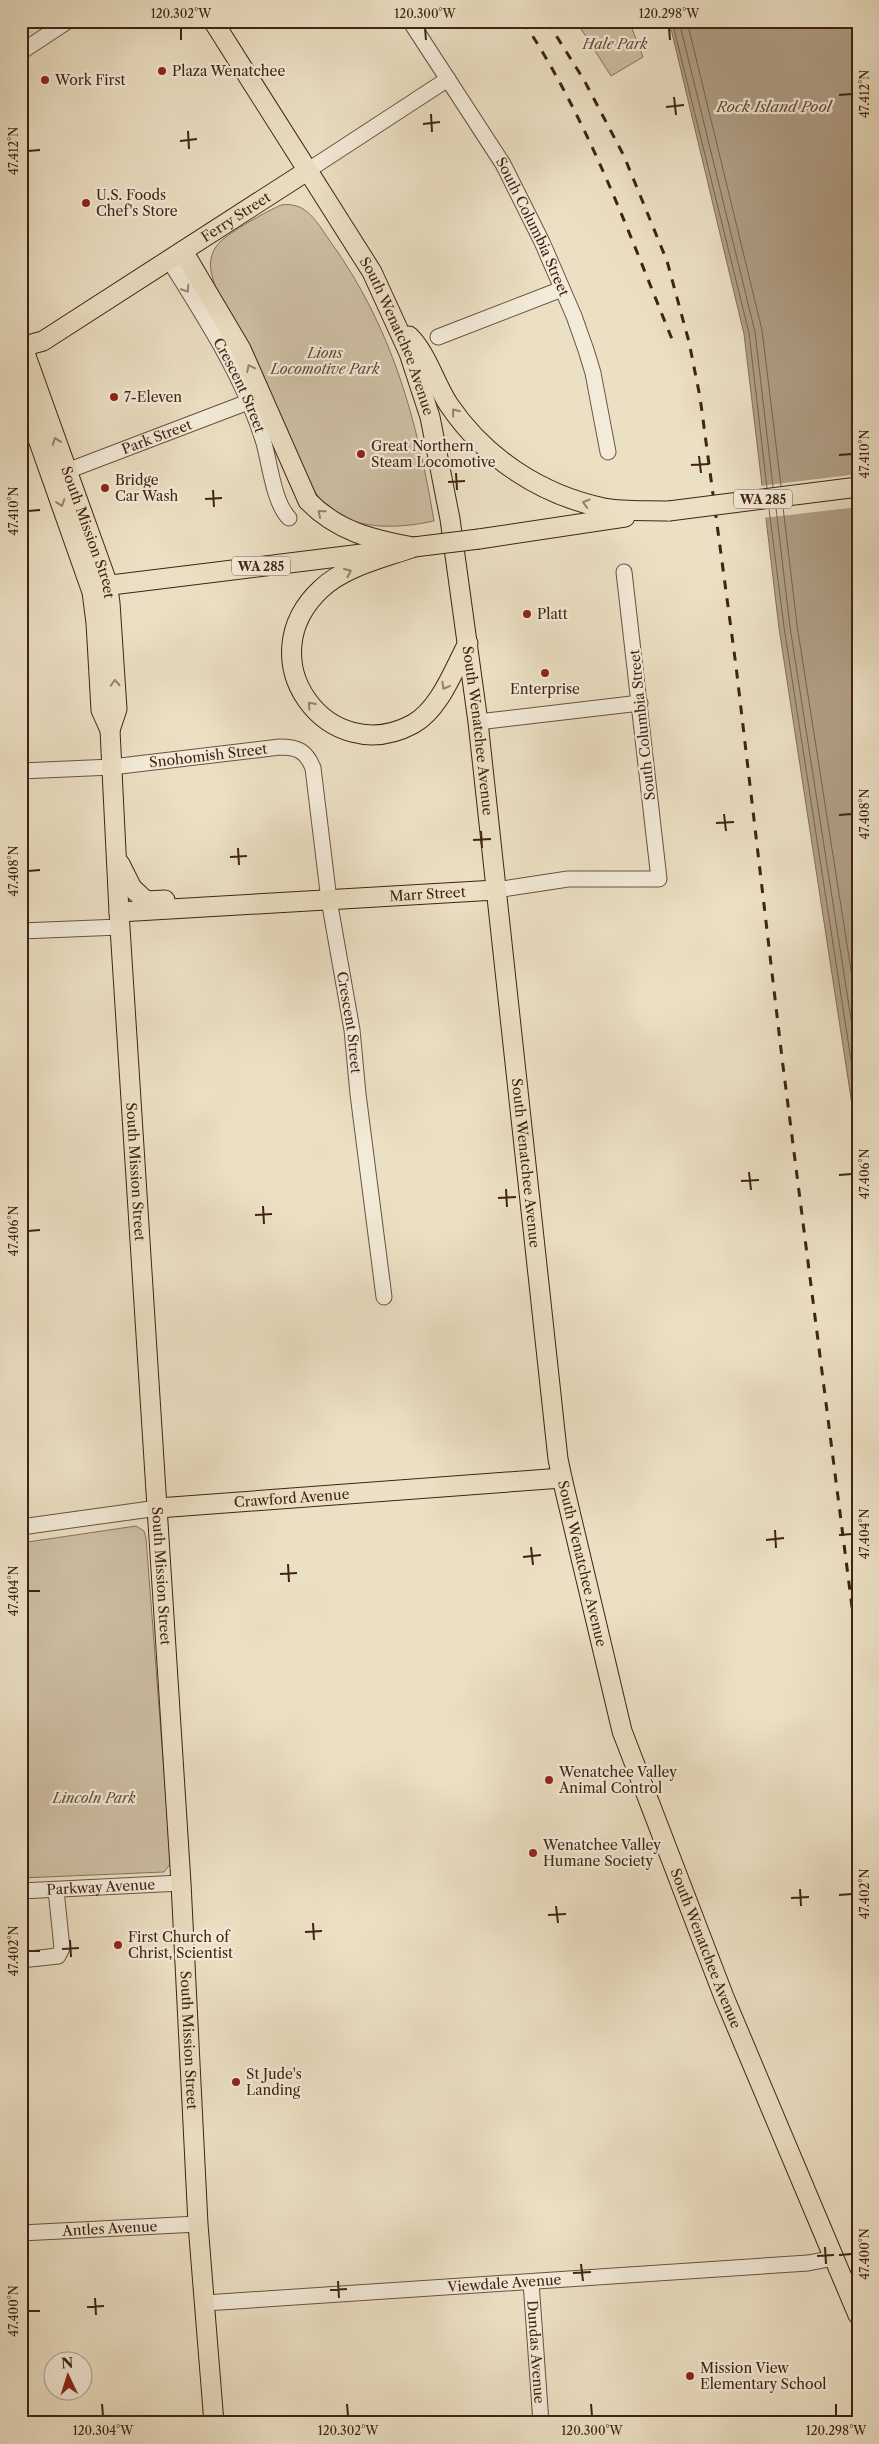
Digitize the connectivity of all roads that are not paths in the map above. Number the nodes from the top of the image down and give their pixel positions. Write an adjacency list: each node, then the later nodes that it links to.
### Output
1 (68, 21): 4 (street)
2 (213, 21): 6 (main road, South Wenatchee Avenue)
3 (410, 21): 5 (street, South Columbia Street)
4 (21, 52)
5 (448, 79): 6 (street, Ferry Street); 8 (street, South Columbia Street)
6 (307, 171): 7 (main road, Ferry Street); 9 (main road, South Wenatchee Avenue)
7 (176, 256): 11 (main road, Ferry Street); 13 (street, Crescent Street, one-way to 13); 19 (main road, one-way to 7)
8 (562, 288): 10 (street); 14 (street, South Columbia Street)
9 (398, 324): 17 (main road, one-way to 9); 22 (main road, South Wenatchee Avenue)
10 (438, 337)
11 (22, 345): 15 (main road, South Mission Street, one-way to 11)
12 (21, 391): 21 (main road, South Mission Street, one-way to 21)
13 (248, 402): 15 (street, Park Street); 18 (street, Crescent Street)
14 (608, 452)
15 (67, 471): 21 (main road, South Mission Street)
16 (858, 487): 17 (main road, WA 285, bridge)
17 (668, 511): 19 (main road, WA 285, bridge)
18 (290, 518)
19 (414, 548): 21 (main road, WA 285); 22 (main road, one-way to 19)
20 (624, 572): 23 (street, South Columbia Street)
21 (99, 586): 26 (main road, South Mission Street)
22 (468, 643): 24 (main road, South Wenatchee Avenue)
23 (640, 703): 24 (street); 29 (street, South Columbia Street)
24 (478, 722): 30 (main road, South Wenatchee Avenue)
25 (303, 751): 26 (street, Snohomish Street); 31 (street, Crescent Street)
26 (112, 767): 27 (street, Snohomish Street); 28 (main road, South Mission Street)
27 (21, 771)
28 (116, 858): 32 (main road, Marr Street); 33 (main road, South Mission Street)
29 (658, 878): 30 (street, Marr Street)
30 (496, 890): 31 (main road, Marr Street); 36 (main road, South Wenatchee Avenue)
31 (329, 900): 32 (main road, Marr Street); 35 (street, Crescent Street)
32 (194, 907): 33 (main road, Marr Street)
33 (120, 919): 34 (street, Marr Street); 37 (main road, South Mission Street)
34 (21, 931)
35 (384, 1297)
36 (562, 1478): 37 (main road, Crawford Avenue); 45 (main road, South Wenatchee Avenue)
37 (158, 1508): 38 (street, Crawford Avenue); 39 (main road, South Mission Street)
38 (21, 1527)
39 (181, 1883): 40 (street, Parkway Avenue); 43 (main road, South Mission Street)
40 (56, 1890): 41 (street, Parkway Avenue); 42 (street)
41 (21, 1891)
42 (21, 1960)
43 (198, 2224): 44 (street, Antles Avenue); 47 (main road, South Mission Street)
44 (21, 2233)
45 (834, 2258): 46 (street, Viewdale Avenue); 48 (main road, South Wenatchee Avenue)
46 (531, 2282): 47 (street, Viewdale Avenue); 50 (street, Dundas Avenue)
47 (205, 2303): 49 (main road, South Mission Street)
48 (858, 2315)
49 (214, 2423)
50 (542, 2423)

